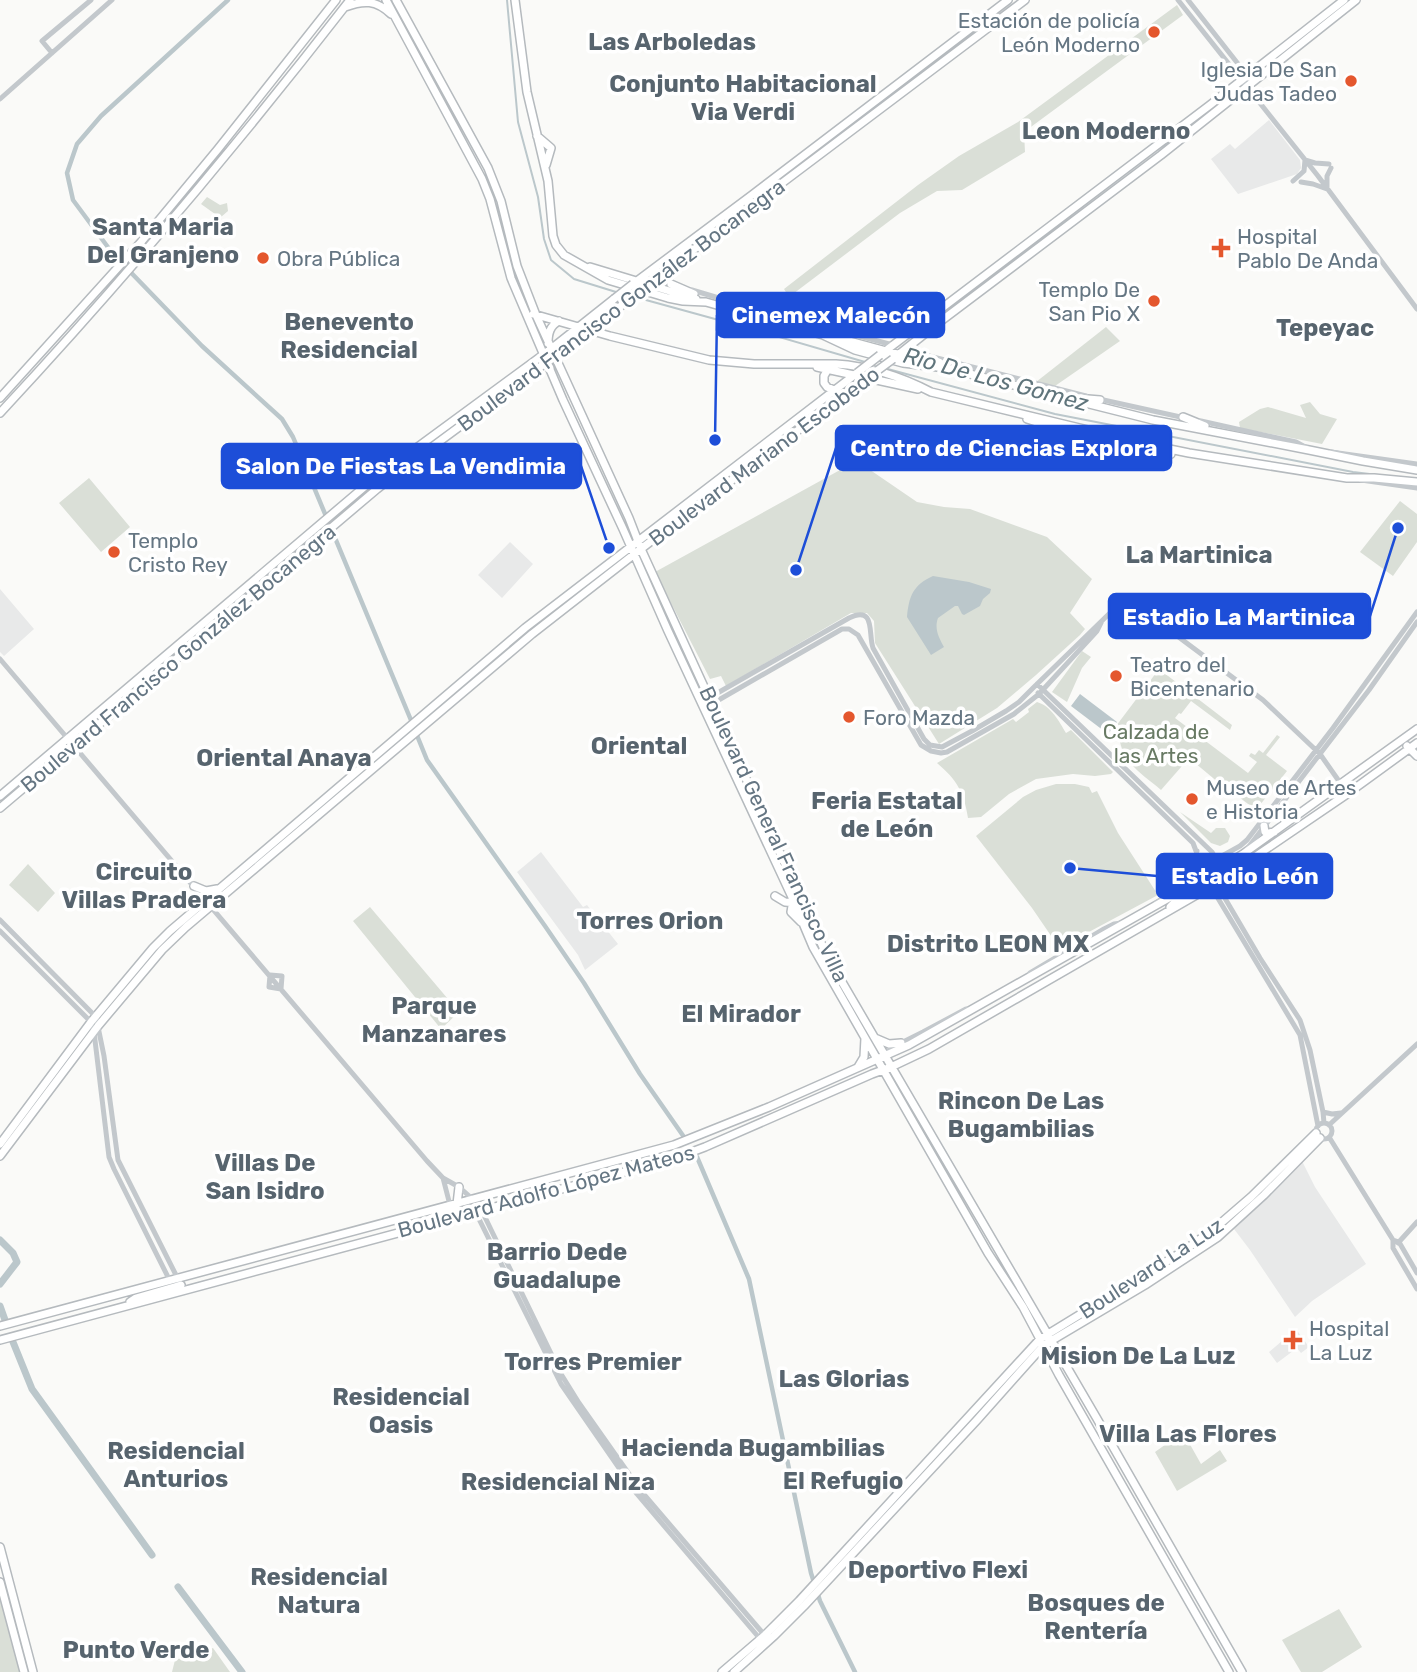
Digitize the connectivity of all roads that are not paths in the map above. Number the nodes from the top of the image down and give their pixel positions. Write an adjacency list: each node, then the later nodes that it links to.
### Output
1 (91, 0): 20 (street)
2 (113, 0): 20 (street)
3 (350, 0): 14 (main road)
4 (386, 0): 16 (main road, Boulevard General Francisco Villa)
5 (515, 0): 27 (main road)
6 (1008, 0): 18 (main road, Boulevard Francisco González Bocanegra)
7 (1025, 0): 19 (main road, Boulevard Francisco González Bocanegra)
8 (1178, 0): 17 (street)
9 (1188, 0): 15 (street)
10 (1344, 0): 21 (main road, Boulevard Mariano Escobedo)
11 (1356, 0): 21 (main road, Boulevard Mariano Escobedo)
12 (335, 1): 57 (main road)
13 (397, 2): 36 (main road, Boulevard General Francisco Villa)
14 (344, 7): 16 (main road); 60 (main road)
15 (1196, 10): 17 (street); 21 (street)
16 (394, 16): 33 (main road, Boulevard General Francisco Villa)
17 (1190, 16): 21 (street)
18 (976, 24): 19 (main road); 30 (main road, Boulevard Francisco González Bocanegra)
19 (982, 32): 28 (main road, Boulevard Francisco González Bocanegra)
20 (52, 53): 22 (street)
21 (1245, 81): 23 (street); 38 (main road, Boulevard Mariano Escobedo); 41 (main road, Boulevard Mariano Escobedo)
22 (0, 99)
23 (1306, 160): 24 (street); 26 (street); 26 (street)
24 (1293, 181)
25 (1301, 182): 26 (street)
26 (1327, 189): 35 (street)
27 (573, 261): 30 (main road); 34 (main road)
28 (673, 265): 29 (main road, Boulevard Francisco González Bocanegra); 32 (street)
29 (661, 274): 31 (main road, Boulevard Francisco González Bocanegra); 32 (main road)
30 (637, 280): 31 (main road); 39 (main road, Boulevard Francisco González Bocanegra, bridge)
31 (646, 286): 32 (main road); 40 (main road, Boulevard Francisco González Bocanegra, bridge)
32 (668, 286): 34 (main road); 45 (street)
33 (515, 288): 36 (main road); 47 (main road, Boulevard General Francisco Villa)
34 (706, 302): 42 (main road)
35 (1417, 309)
36 (536, 315): 37 (main road); 47 (main road, Boulevard General Francisco Villa)
37 (559, 321): 39 (main road); 47 (main road)
38 (923, 322): 41 (main road); 43 (main road, Boulevard Mariano Escobedo)
39 (579, 326): 40 (main road); 47 (main road, Boulevard Francisco González Bocanegra)
40 (588, 329): 47 (main road, Boulevard Francisco González Bocanegra); 49 (main road)
41 (929, 329): 44 (main road, Boulevard Mariano Escobedo)
42 (823, 335): 46 (main road); 50 (main road)
43 (905, 336): 44 (main road); 45 (main road, Boulevard Mariano Escobedo)
44 (914, 343): 48 (main road, Boulevard Mariano Escobedo); 50 (main road); 58 (street)
45 (892, 345): 46 (main road, Boulevard Mariano Escobedo)
46 (883, 353): 48 (main road); 52 (main road, Boulevard Mariano Escobedo, bridge)
47 (547, 355): 73 (main road, Boulevard General Francisco Villa); 75 (main road, Boulevard General Francisco Villa); 94 (main road, Boulevard Francisco González Bocanegra); 94 (main road, Boulevard Francisco González Bocanegra)
48 (895, 357): 50 (main road); 53 (main road, Boulevard Mariano Escobedo, bridge)
49 (788, 365): 51 (main road); 56 (main road)
50 (946, 368): 55 (main road)
51 (832, 370): 52 (main road); 54 (main road); 54 (main road)
52 (856, 374): 53 (main road); 54 (main road, Boulevard Mariano Escobedo)
53 (871, 378): 56 (main road); 68 (main road, Boulevard Mariano Escobedo)
54 (837, 389): 64 (main road, Boulevard Mariano Escobedo)
55 (1035, 391): 58 (main road); 63 (main road)
56 (931, 392): 59 (main road)
57 (0, 398)
58 (1100, 400): 61 (street)
59 (997, 407): 62 (main road); 66 (main road)
60 (0, 413)
61 (1183, 417): 63 (main road); 65 (street)
62 (1060, 432)
63 (1242, 437): 65 (main road)
64 (763, 446): 68 (main road); 74 (main road, Boulevard Mariano Escobedo)
65 (1309, 450): 69 (main road)
66 (1189, 453): 67 (main road); 70 (main road)
67 (1151, 455)
68 (764, 456): 76 (main road, Boulevard Mariano Escobedo)
69 (1415, 466)
70 (1347, 478): 71 (main road); 72 (street)
71 (1417, 482)
72 (1417, 488)
73 (629, 518): 74 (main road); 77 (main road, Boulevard General Francisco Villa)
74 (656, 527): 77 (main road, Boulevard Mariano Escobedo)
75 (626, 535): 78 (main road, Boulevard General Francisco Villa); 80 (main road)
76 (655, 538): 79 (main road, Boulevard Mariano Escobedo); 82 (main road)
77 (639, 540): 78 (main road, Boulevard Mariano Escobedo); 79 (main road, Boulevard General Francisco Villa)
78 (630, 546): 80 (main road, Boulevard Mariano Escobedo); 81 (main road, Boulevard General Francisco Villa)
79 (641, 548): 81 (main road, Boulevard Mariano Escobedo); 82 (main road, Boulevard General Francisco Villa)
80 (620, 555): 111 (main road, Boulevard Mariano Escobedo)
81 (633, 555): 91 (main road, Boulevard General Francisco Villa); 114 (main road, Boulevard Mariano Escobedo)
82 (648, 564): 90 (main road, Boulevard General Francisco Villa)
83 (1417, 612): 96 (street)
84 (1103, 620): 88 (street); 89 (street); 96 (street)
85 (1417, 622): 96 (street)
86 (0, 659): 94 (street)
87 (778, 662): 88 (street); 89 (street); 90 (street)
88 (1035, 686): 89 (street)
89 (1041, 691): 103 (street); 105 (street)
90 (710, 700): 91 (street); 117 (main road, Boulevard General Francisco Villa)
91 (702, 705): 115 (main road, Boulevard General Francisco Villa)
92 (1417, 729): 93 (main road, Boulevard Adolfo López Mateos)
93 (1404, 739): 95 (main road); 98 (main road, Boulevard Adolfo López Mateos)
94 (71, 742): 99 (main road, Boulevard Francisco González Bocanegra); 100 (main road, Boulevard Francisco González Bocanegra); 110 (street)
95 (1414, 746): 97 (main road); 108 (main road, Boulevard Adolfo López Mateos)
96 (1318, 752): 98 (street); 101 (street); 105 (street)
97 (1417, 756)
98 (1341, 784): 102 (main road, Boulevard Adolfo López Mateos)
99 (0, 796)
100 (0, 808)
101 (1265, 826): 102 (main road); 104 (street)
102 (1275, 832): 104 (main road, Boulevard Adolfo López Mateos)
103 (1197, 851): 106 (street); 109 (street)
104 (1243, 855): 107 (street); 108 (main road, Boulevard Adolfo López Mateos)
105 (1216, 859): 106 (street); 108 (street)
106 (1202, 867): 108 (street); 109 (street)
107 (1226, 871): 108 (main road)
108 (1213, 879): 113 (main road, Boulevard Adolfo López Mateos); 123 (main road, Boulevard Adolfo López Mateos); 125 (street)
109 (1187, 881): 116 (street)
110 (194, 887): 111 (main road); 114 (street)
111 (221, 888): 114 (main road, Boulevard Mariano Escobedo)
112 (775, 896): 115 (main road)
113 (1166, 899): 116 (main road, Boulevard Adolfo López Mateos); 123 (main road)
114 (208, 903): 124 (main road, Boulevard Mariano Escobedo); 148 (street)
115 (795, 904): 117 (main road); 121 (main road, Boulevard General Francisco Villa)
116 (1148, 911): 119 (main road, Boulevard Adolfo López Mateos)
117 (810, 916): 122 (main road, Boulevard General Francisco Villa)
118 (0, 920): 124 (street)
119 (1127, 922): 127 (street); 129 (main road, Boulevard Adolfo López Mateos)
120 (0, 931): 124 (street)
121 (813, 947): 122 (main road); 126 (main road, Boulevard General Francisco Villa)
122 (823, 948): 126 (main road, Boulevard General Francisco Villa)
123 (1104, 949): 130 (main road, Boulevard Adolfo López Mateos)
124 (95, 1024): 144 (main road, Boulevard Mariano Escobedo); 145 (main road, Boulevard Mariano Escobedo); 146 (street); 147 (street)
125 (1303, 1033): 139 (street); 142 (street)
126 (869, 1037): 127 (main road); 129 (main road, Boulevard General Francisco Villa); 131 (main road)
127 (901, 1043): 129 (street)
128 (1417, 1044): 140 (street)
129 (881, 1057): 131 (main road, Boulevard Adolfo López Mateos); 132 (main road, Boulevard General Francisco Villa)
130 (912, 1057): 132 (main road, Boulevard Adolfo López Mateos); 137 (main road)
131 (858, 1068): 134 (main road, Boulevard Adolfo López Mateos)
132 (887, 1068): 133 (main road, Boulevard Adolfo López Mateos); 135 (main road, Boulevard General Francisco Villa); 137 (main road, Boulevard General Francisco Villa)
133 (872, 1074): 135 (main road); 136 (main road, Boulevard Adolfo López Mateos)
134 (836, 1077): 136 (main road); 138 (main road, Boulevard Adolfo López Mateos)
135 (890, 1081): 150 (main road, Boulevard General Francisco Villa)
136 (827, 1094): 151 (main road, Boulevard Adolfo López Mateos)
137 (910, 1098): 154 (main road, Boulevard General Francisco Villa)
138 (761, 1111): 141 (main road); 151 (main road, Boulevard Adolfo López Mateos)
139 (1323, 1112): 140 (street); 142 (street)
140 (1341, 1113): 142 (street)
141 (740, 1126)
142 (1321, 1129): 143 (street); 143 (street); 162 (main road, Boulevard La Luz)
143 (1329, 1137): 155 (street)
144 (0, 1144)
145 (0, 1156)
146 (118, 1160): 147 (street); 157 (street)
147 (111, 1162): 157 (street)
148 (443, 1178): 149 (street); 152 (street)
149 (459, 1187): 151 (street); 152 (main road)
150 (956, 1195): 154 (main road); 159 (main road, Boulevard General Francisco Villa)
151 (477, 1206): 152 (main road, Boulevard Adolfo López Mateos); 152 (main road, Boulevard Adolfo López Mateos); 176 (street)
152 (453, 1210): 157 (main road, Boulevard Adolfo López Mateos); 157 (main road, Boulevard Adolfo López Mateos)
153 (1417, 1222): 155 (street)
154 (989, 1235): 161 (main road, Boulevard General Francisco Villa)
155 (1396, 1241): 156 (street); 158 (street)
156 (1417, 1273)
157 (177, 1286): 160 (main road, Boulevard Adolfo López Mateos); 163 (main road, Boulevard Adolfo López Mateos)
158 (1417, 1289)
159 (1029, 1317): 161 (main road, Boulevard General Francisco Villa); 164 (main road)
160 (0, 1326)
161 (1038, 1327): 162 (main road); 164 (main road, Boulevard General Francisco Villa); 166 (main road)
162 (1061, 1330): 164 (main road, Boulevard La Luz); 165 (main road)
163 (2, 1339)
164 (1045, 1340): 165 (main road, Boulevard General Francisco Villa); 166 (main road, Boulevard La Luz); 167 (main road, Boulevard General Francisco Villa); 168 (main road)
165 (1057, 1350): 168 (main road, Boulevard General Francisco Villa)
166 (1027, 1357): 167 (main road); 173 (main road, Boulevard La Luz); 173 (main road, Boulevard La Luz)
167 (1051, 1360): 169 (main road, Boulevard General Francisco Villa)
168 (1069, 1371): 170 (main road, Boulevard General Francisco Villa)
169 (1116, 1473): 170 (main road); 174 (main road, Boulevard General Francisco Villa)
170 (1139, 1494): 175 (main road, Boulevard General Francisco Villa)
171 (0, 1547): 178 (main road)
172 (0, 1581): 177 (main road)
173 (815, 1591): 176 (main road, Boulevard La Luz)
174 (1183, 1591): 175 (main road); 181 (main road, Boulevard General Francisco Villa)
175 (1217, 1627): 182 (main road, Boulevard General Francisco Villa)
176 (764, 1641): 179 (main road, Boulevard La Luz); 180 (main road, Boulevard La Luz)
177 (24, 1672)
178 (33, 1672)
179 (722, 1672)
180 (734, 1672)
181 (1229, 1672)
182 (1242, 1672)

